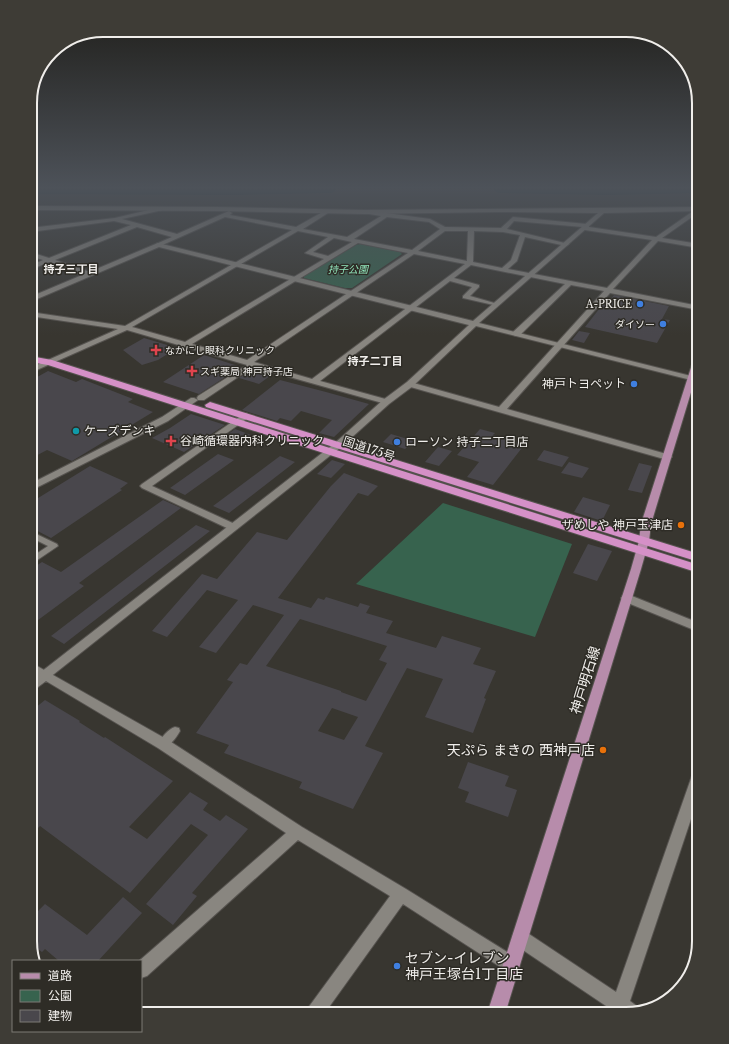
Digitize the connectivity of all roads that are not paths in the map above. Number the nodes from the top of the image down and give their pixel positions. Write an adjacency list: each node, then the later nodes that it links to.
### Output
1 (105, 238): 22 (street)
2 (173, 238): 17 (street)
3 (283, 238): 24 (street)
4 (331, 238): 21 (street)
5 (343, 238): 13 (street)
6 (432, 238): 19 (street)
7 (471, 238): 23 (street)
8 (522, 238): 26 (street)
9 (539, 238): 16 (street)
10 (573, 238): 16 (street)
11 (644, 238): 14 (street)
12 (659, 238): 14 (street)
13 (349, 239): 15 (street)
14 (656, 240): 18 (street); 32 (street)
15 (357, 241): 19 (street); 21 (street)
16 (566, 244): 28 (street)
17 (158, 245): 24 (street); 27 (street)
18 (692, 245)
19 (413, 252): 23 (street); 33 (street)
20 (37, 256): 22 (street)
21 (329, 258): 29 (street)
22 (49, 260): 25 (street); 27 (street)
23 (470, 263): 26 (street); 30 (street)
24 (237, 264): 29 (street); 40 (street)
25 (37, 265)
26 (503, 270): 28 (street)
27 (90, 274): 34 (street)
28 (531, 275): 31 (street); 35 (street)
29 (295, 279): 33 (street); 42 (street)
30 (449, 279): 35 (street); 36 (street)
31 (570, 282): 32 (street); 41 (street)
32 (609, 290): 37 (street); 43 (street)
33 (351, 293): 36 (street); 47 (street)
34 (37, 297)
35 (496, 306): 39 (street)
36 (411, 307): 39 (street); 50 (street)
37 (692, 307)
38 (37, 315): 40 (street)
39 (474, 324): 41 (street); 51 (street)
40 (126, 328): 42 (street); 46 (street)
41 (516, 334): 43 (street)
42 (187, 344): 47 (street)
43 (561, 345): 49 (street); 56 (street)
44 (37, 354): 46 (highway, 国道175号)
45 (37, 359): 46 (highway, 国道175号)
46 (53, 360): 48 (street); 53 (highway, 国道175号); 55 (highway, 国道175号)
47 (248, 365): 50 (street); 53 (street)
48 (37, 368)
49 (692, 378)
50 (314, 381): 54 (street)
51 (410, 384): 54 (street); 56 (street)
52 (692, 387): 60 (main road, 神戸明石線)
53 (198, 399): 55 (street); 57 (highway, 国道175号)
54 (386, 402): 59 (street)
55 (185, 406): 58 (highway, 国道175号); 61 (street)
56 (502, 409): 60 (street)
57 (245, 416): 58 (street); 59 (highway, 国道175号)
58 (236, 422): 59 (highway, 国道175号); 62 (street)
59 (334, 448): 62 (street); 64 (highway, 国道175号)
60 (667, 457): 64 (main road, 神戸明石線)
61 (37, 484)
62 (233, 527): 71 (street)
63 (37, 538): 65 (lane)
64 (642, 546): 66 (highway, 国道175号); 67 (highway, 国道175号); 68 (main road, 神戸明石線)
65 (37, 557)
66 (692, 557)
67 (692, 566)
68 (627, 598): 69 (street); 78 (main road, 神戸明石線)
69 (692, 625)
70 (37, 670): 71 (street)
71 (45, 675): 72 (street); 74 (street)
72 (37, 681)
73 (174, 731): 74 (lane)
74 (163, 744): 76 (street)
75 (692, 812): 84 (street)
76 (297, 832): 77 (street); 80 (street)
77 (401, 894): 79 (street); 81 (street)
78 (520, 938): 79 (main road, 神戸明石線); 83 (street)
79 (511, 964): 82 (main road, 神戸明石線)
80 (142, 969)
81 (319, 1007)
82 (498, 1007)
83 (623, 1007)
84 (627, 1007)

